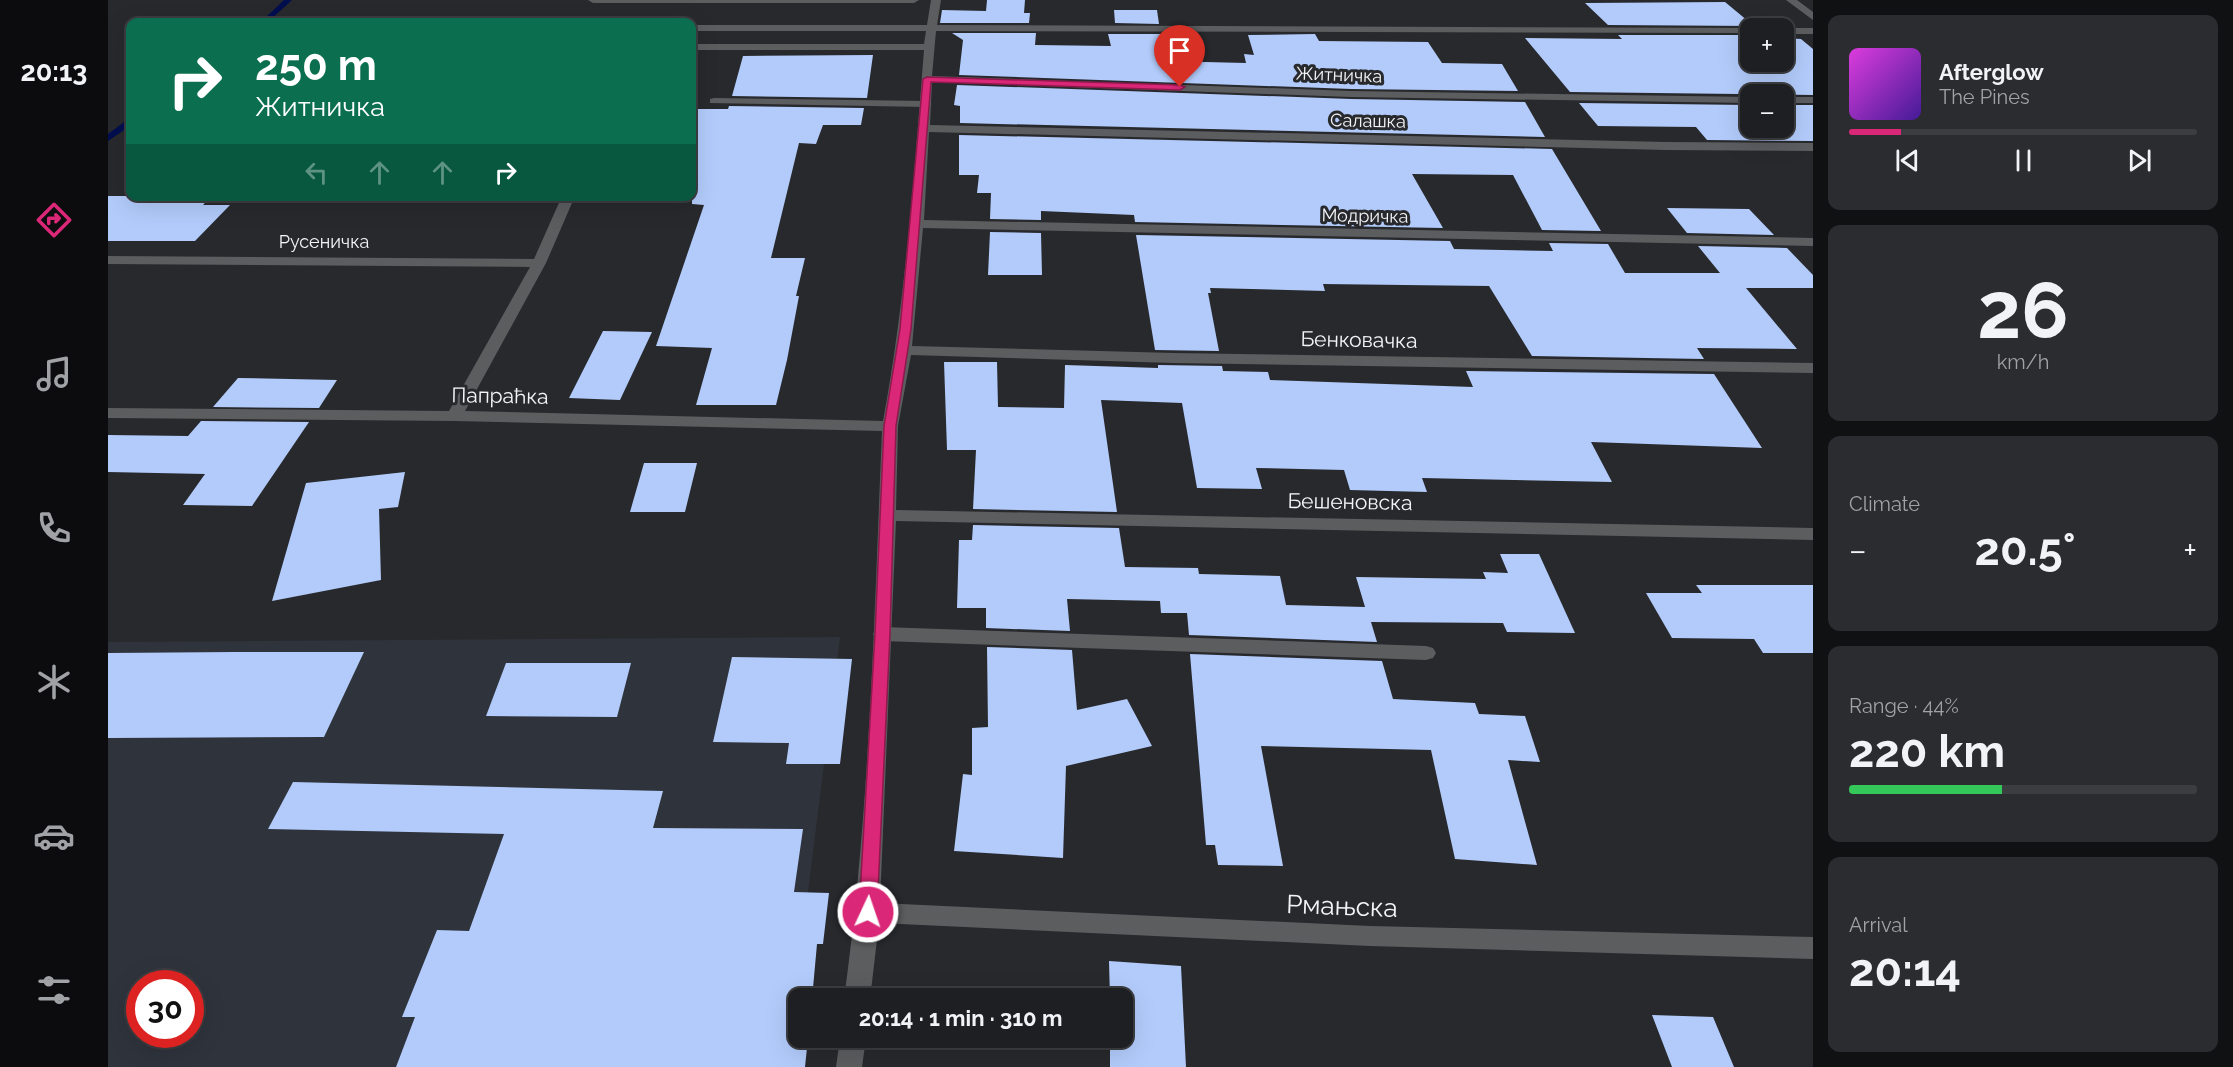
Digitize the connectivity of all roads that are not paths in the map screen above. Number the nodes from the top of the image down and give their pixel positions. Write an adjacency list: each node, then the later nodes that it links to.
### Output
1 (593, 0): 2 (street)
2 (914, 0)
3 (936, 0): 7 (street)
4 (1791, 0): 5 (street)
5 (1813, 17)
6 (696, 28): 7 (street)
7 (931, 28): 8 (street); 12 (street)
8 (1740, 30)
9 (1794, 31): 10 (street)
10 (1813, 31)
11 (696, 47): 12 (street)
12 (929, 47): 13 (street)
13 (927, 79): 14 (street, Житничка); 18 (street)
14 (1740, 100)
15 (1794, 100): 16 (street)
16 (1813, 100)
17 (714, 101): 18 (street)
18 (926, 104): 19 (street)
19 (923, 128): 20 (street, Салашка); 22 (street)
20 (1813, 147)
21 (567, 201): 25 (street)
22 (916, 224): 23 (street, Модричка); 26 (street)
23 (1813, 242)
24 (108, 261): 25 (street, Русеничка)
25 (539, 263): 29 (street)
26 (903, 350): 27 (street, Бенковачка); 30 (street)
27 (1813, 368)
28 (108, 413): 29 (street, Папраћка)
29 (454, 416): 30 (street, Папраћка)
30 (890, 426): 31 (street)
31 (886, 515): 32 (street, Бешеновска); 33 (street)
32 (1813, 534)
33 (883, 634): 34 (street); 35 (street)
34 (1426, 653)
35 (868, 912): 36 (street, Рмањска); 37 (street)
36 (1813, 948)
37 (858, 988)
38 (852, 1048): 39 (street)
39 (849, 1067)

